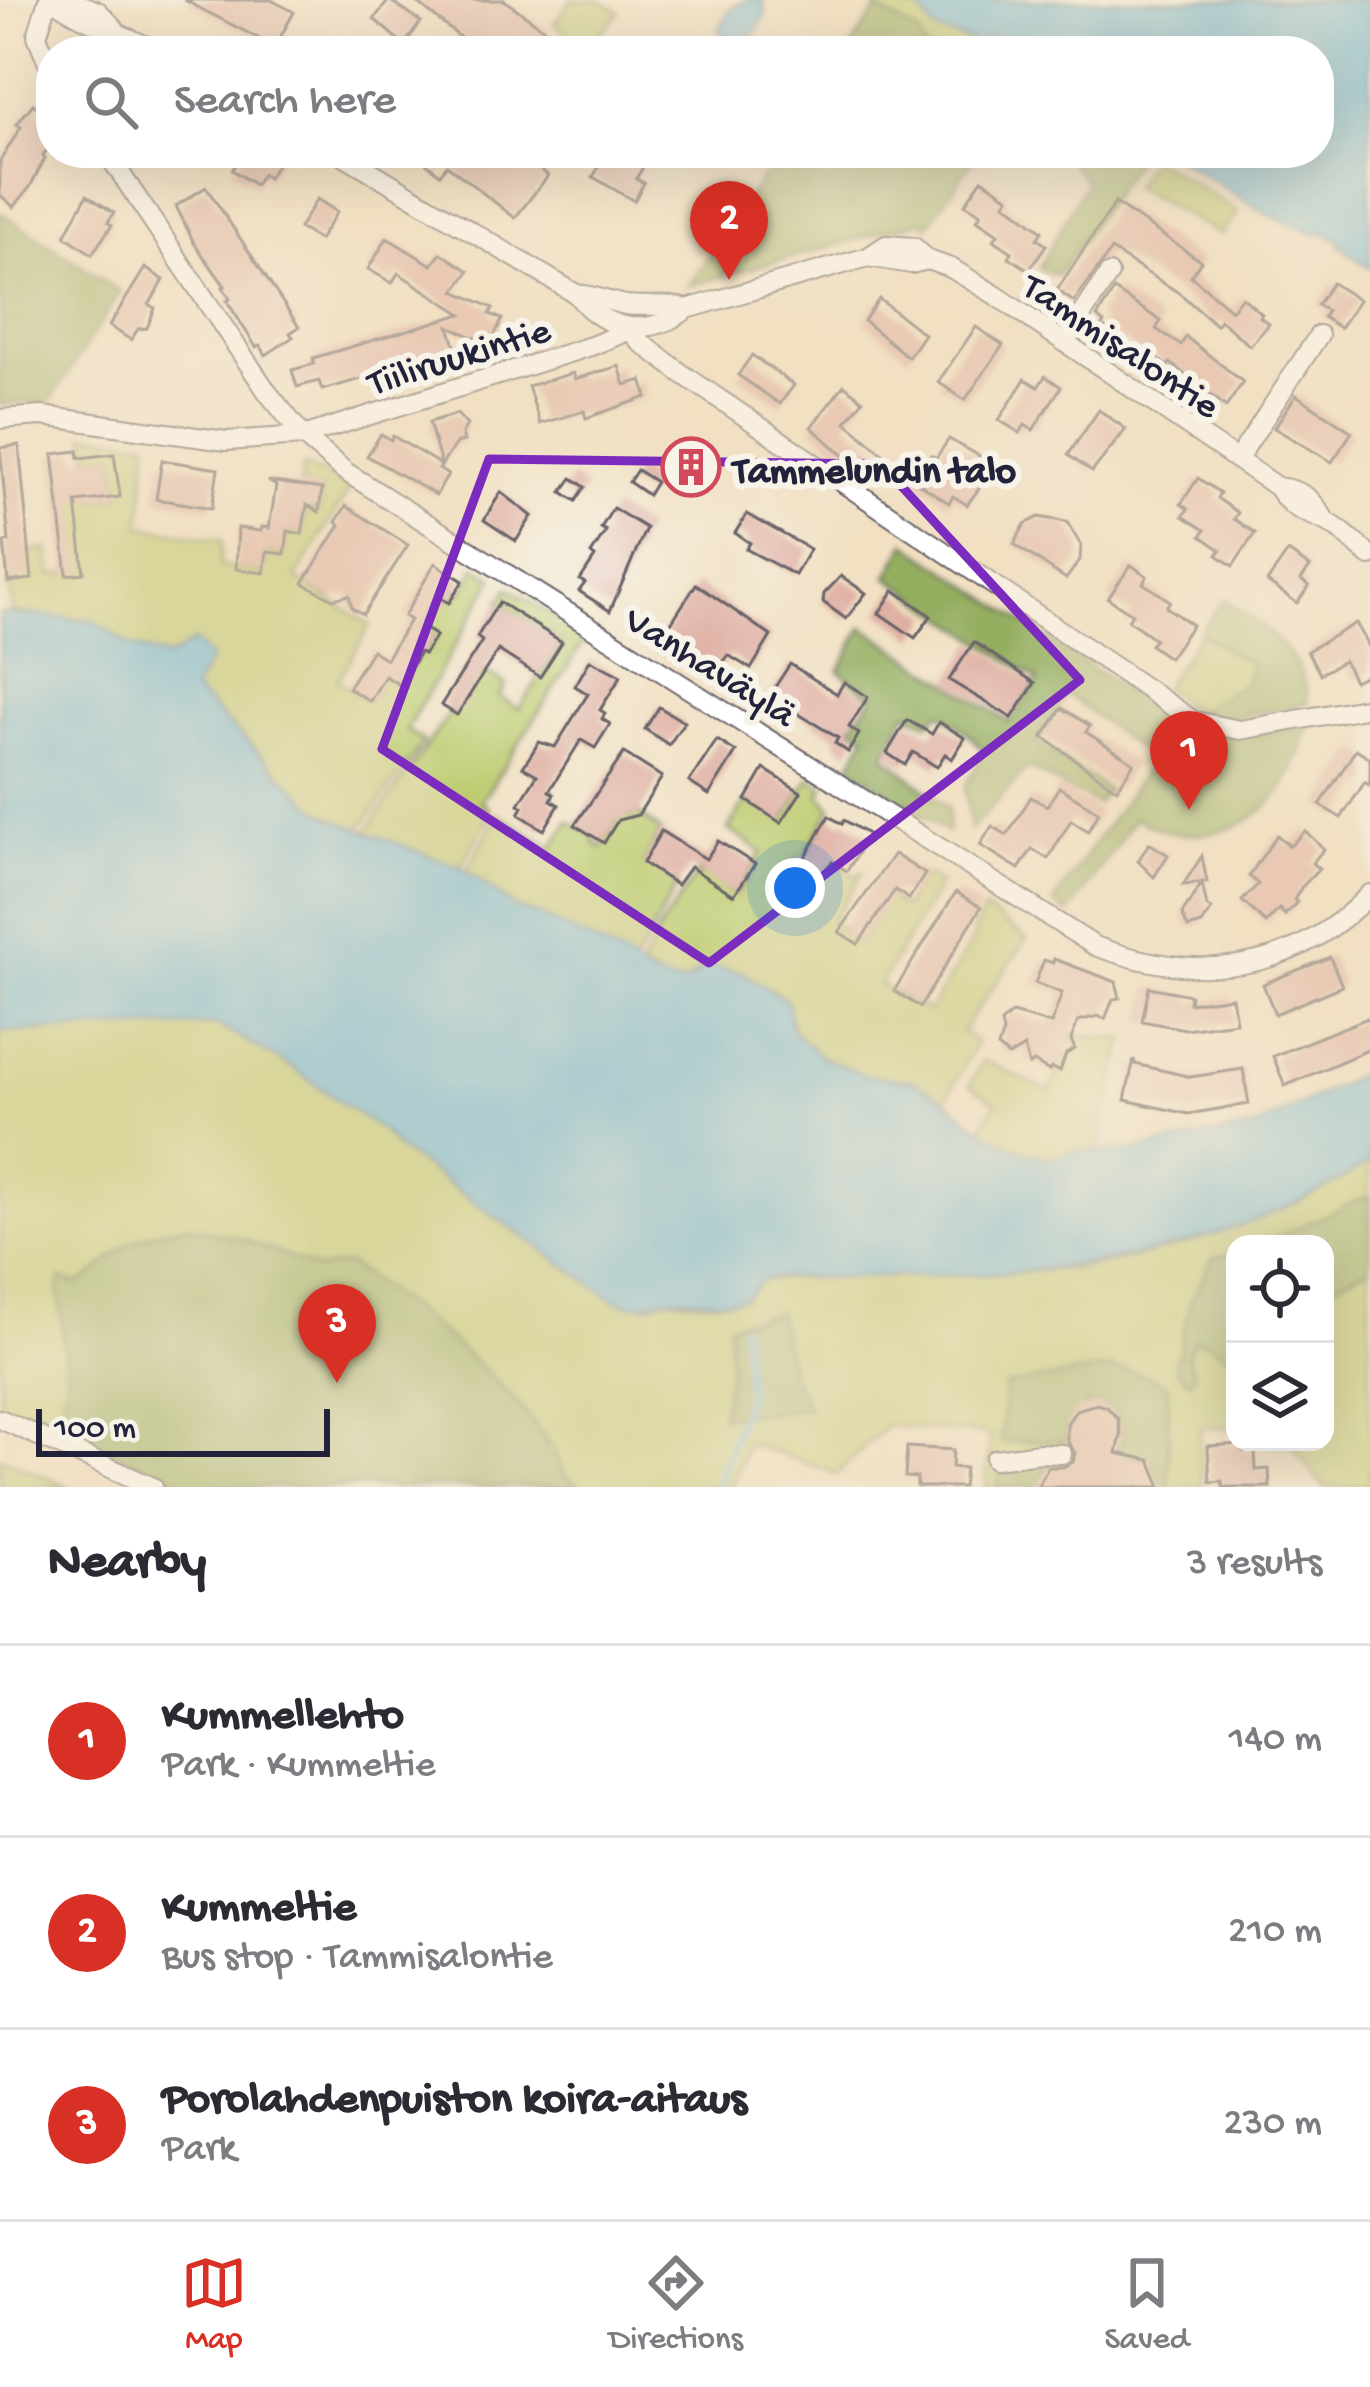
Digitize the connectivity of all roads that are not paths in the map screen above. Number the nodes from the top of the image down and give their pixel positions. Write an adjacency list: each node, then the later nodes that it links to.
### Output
1 (51, 0): 3 (street); 4 (street)
2 (68, 0): 3 (street)
3 (115, 29): 5 (street)
4 (37, 36)
5 (128, 36)
6 (117, 168): 16 (street, Vanhaväylä)
7 (365, 168): 9 (street, Tammisalontie)
8 (1109, 274): 14 (street)
9 (575, 294): 10 (street, Tammisalontie); 12 (street, Tammisalontie)
10 (632, 306): 11 (street, Tammisalontie); 12 (street)
11 (687, 309): 12 (street, Tammisalontie); 14 (street, Tammisalontie)
12 (631, 330): 16 (street, Tiiliruukintie); 19 (street)
13 (1319, 335): 17 (street)
14 (1064, 342): 17 (street, Tammisalontie)
15 (0, 418): 16 (street)
16 (303, 436): 20 (street, Vanhaväylä)
17 (1237, 460): 18 (street, Tammisalontie)
18 (1370, 556)
19 (1370, 707)
20 (1370, 894)
21 (0, 1419): 24 (street)
22 (1062, 1454): 23 (street)
23 (995, 1459)
24 (153, 1487)

